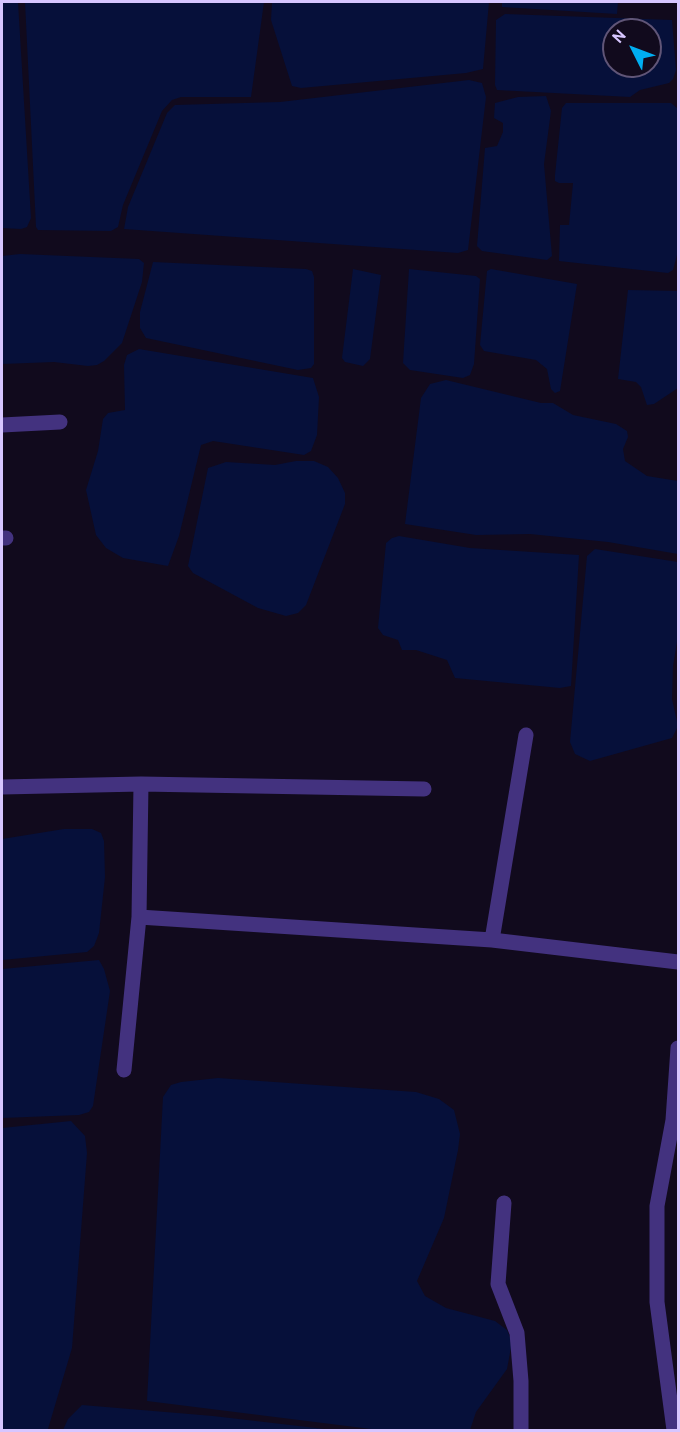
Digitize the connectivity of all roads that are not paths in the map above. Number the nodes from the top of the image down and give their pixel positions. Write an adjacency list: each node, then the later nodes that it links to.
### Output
1 (60, 422): 2 (street)
2 (2, 425)
3 (526, 735): 8 (street)
4 (141, 784): 5 (street); 6 (street); 7 (street)
5 (2, 787)
6 (424, 789)
7 (140, 917): 8 (street); 11 (street)
8 (492, 940): 9 (street)
9 (678, 962)
10 (678, 1048): 14 (street)
11 (124, 1070)
12 (504, 1203): 13 (street)
13 (521, 1431)
14 (674, 1431)

